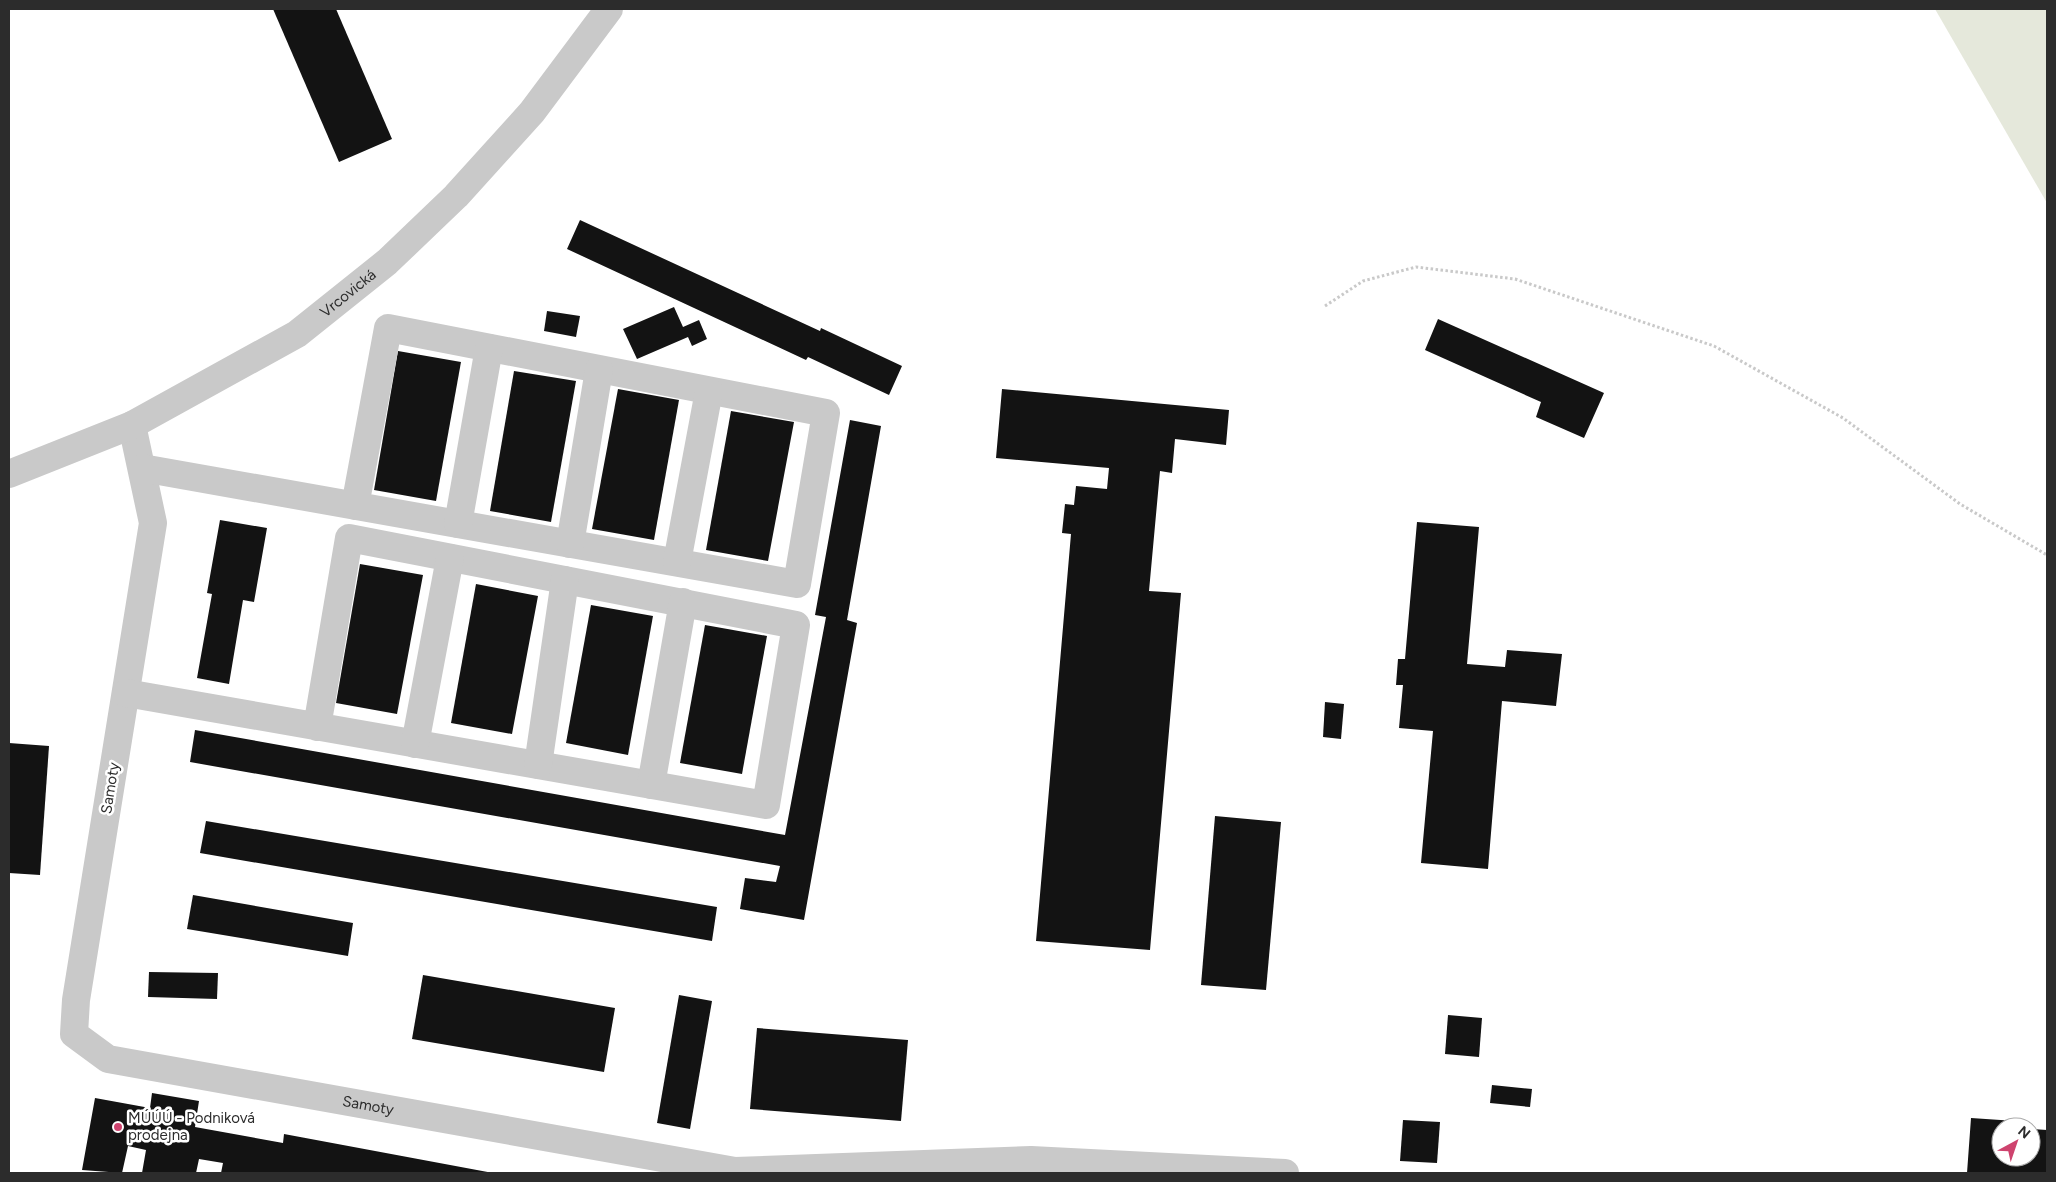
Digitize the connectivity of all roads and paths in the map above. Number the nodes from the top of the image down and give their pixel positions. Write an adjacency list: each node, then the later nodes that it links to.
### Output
1 (609, 9): 6 (street, Vrcovická)
2 (1325, 306): 12 (path)
3 (489, 348): 4 (street); 9 (street); 10 (street)
4 (599, 370): 5 (street); 11 (street)
5 (708, 391): 14 (street); 14 (street)
6 (132, 425): 7 (street, Samoty); 8 (street, Vrcovická)
7 (142, 468): 9 (street); 17 (street, Samoty)
8 (9, 474)
9 (355, 506): 10 (street)
10 (458, 524): 11 (street)
11 (570, 544): 14 (street)
12 (2047, 555)
13 (450, 558): 15 (street); 18 (street); 19 (street)
14 (676, 562)
15 (565, 580): 16 (street); 20 (street)
16 (682, 602): 21 (street); 21 (street)
17 (126, 693): 18 (street); 22 (street, Samoty)
18 (317, 726): 19 (street)
19 (415, 744): 20 (street)
20 (538, 765): 21 (street)
21 (651, 785)
22 (1284, 1173)

